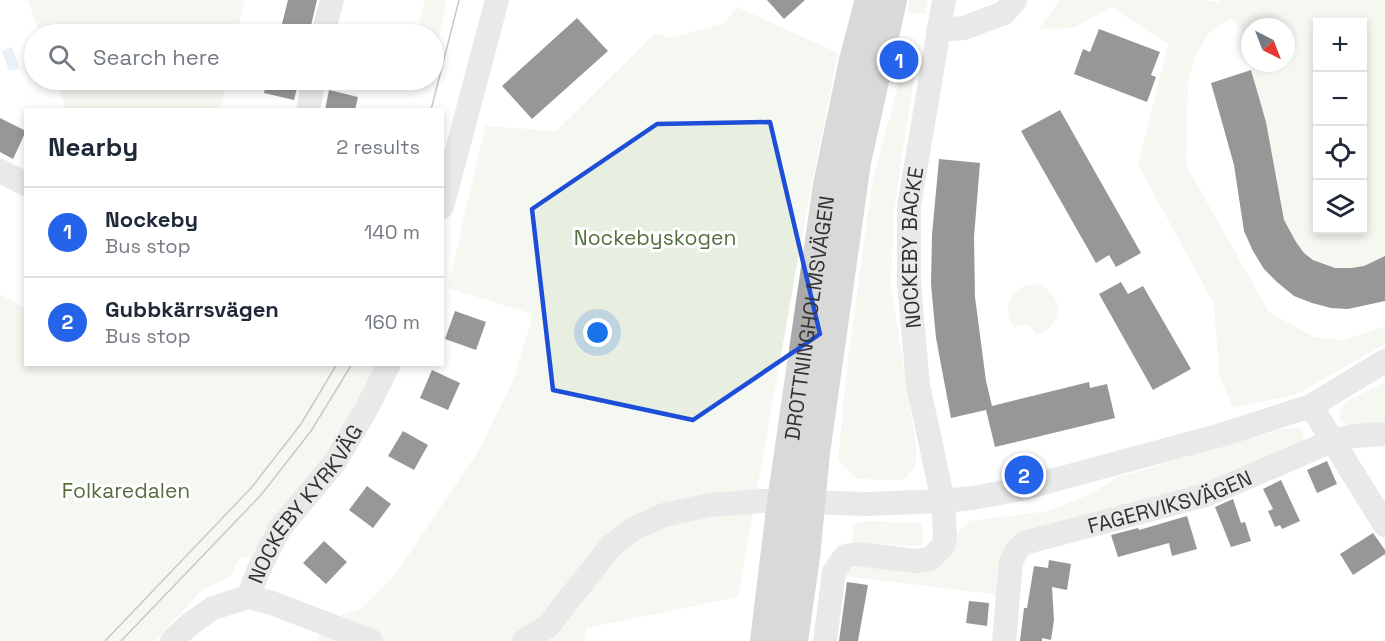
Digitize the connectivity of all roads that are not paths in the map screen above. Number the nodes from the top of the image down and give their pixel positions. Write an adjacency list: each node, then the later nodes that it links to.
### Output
1 (332, 0): 7 (street)
2 (497, 0): 13 (street)
3 (870, 0): 20 (main road, DROTTNINGHOLMSVÄGEN)
4 (892, 0): 20 (main road, DROTTNINGHOLMSVÄGEN)
5 (944, 0): 8 (street, NOCKEBY BACKE)
6 (1015, 0): 8 (street)
7 (326, 24)
8 (938, 30): 19 (street, NOCKEBY BACKE)
9 (312, 90): 10 (street)
10 (308, 108)
11 (0, 171): 12 (street)
12 (24, 183)
13 (444, 199)
14 (1385, 362): 16 (street)
15 (388, 366): 22 (street, NOCKEBY KYRKVÄG)
16 (1311, 406): 18 (street); 19 (street)
17 (1385, 434): 18 (street, FAGERVIKSVÄGEN)
18 (1332, 441): 21 (street); 29 (street, FAGERVIKSVÄGEN)
19 (943, 501): 20 (street); 28 (street)
20 (796, 502): 25 (street); 26 (main road, DROTTNINGHOLMSVÄGEN); 27 (main road, DROTTNINGHOLMSVÄGEN)
21 (1385, 525)
22 (248, 597): 23 (street, NOCKEBY KYRKVÄG); 24 (street)
23 (172, 641)
24 (371, 641)
25 (524, 641)
26 (765, 641)
27 (793, 641)
28 (825, 641)
29 (1004, 641)

